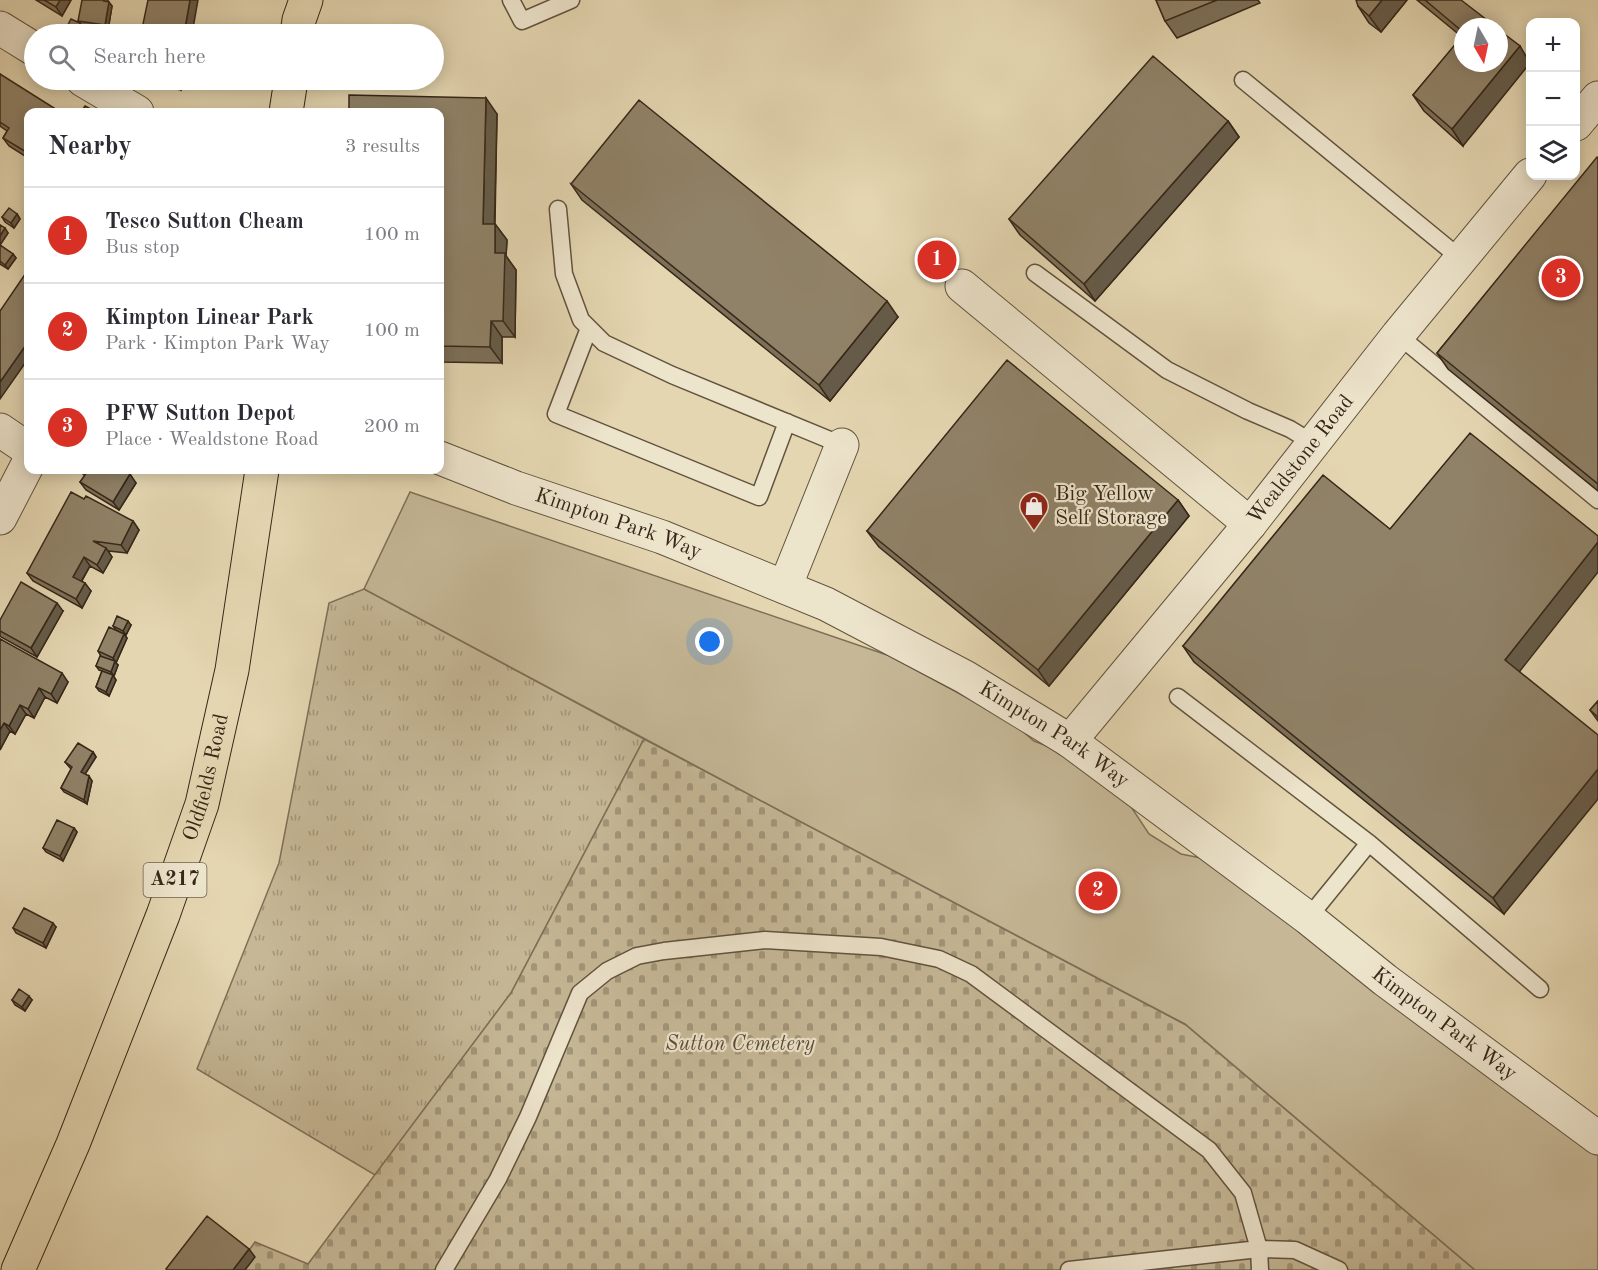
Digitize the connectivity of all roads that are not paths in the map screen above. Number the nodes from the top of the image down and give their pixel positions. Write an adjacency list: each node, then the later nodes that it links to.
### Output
1 (306, 0): 4 (highway)
2 (511, 0): 3 (lane)
3 (570, 0)
4 (298, 24)
5 (0, 28): 6 (street)
6 (24, 44)
7 (1243, 80): 16 (lane)
8 (100, 90): 11 (street)
9 (289, 90): 12 (highway)
10 (1598, 98): 13 (street)
11 (130, 108)
12 (287, 108)
13 (1580, 118)
14 (1526, 180): 16 (street, Wealdstone Road)
15 (558, 209): 19 (lane)
16 (1460, 258): 20 (street, Wealdstone Road)
17 (1035, 273): 23 (lane)
18 (962, 286): 31 (street)
19 (589, 328): 21 (lane); 21 (lane)
20 (1398, 335): 23 (street, Wealdstone Road); 29 (lane)
21 (787, 422): 24 (lane)
22 (0, 430): 25 (street)
23 (1313, 443): 31 (street, Wealdstone Road)
24 (842, 445): 32 (street)
25 (24, 446)
26 (444, 460): 32 (street, Kimpton Park Way)
27 (24, 472): 30 (street)
28 (261, 474): 40 (highway, Oldfields Road / A217)
29 (1598, 500)
30 (0, 518)
31 (1250, 524): 34 (street, Wealdstone Road)
32 (785, 587): 34 (street, Kimpton Park Way)
33 (1178, 697): 35 (lane)
34 (1070, 741): 36 (street, Kimpton Park Way)
35 (1369, 843): 36 (lane); 37 (lane)
36 (1308, 918): 38 (street, Kimpton Park Way)
37 (1540, 988)
38 (1598, 1138)
39 (1260, 1249): 41 (lane); 42 (lane); 43 (lane); 44 (lane)
40 (18, 1270)
41 (444, 1270)
42 (1069, 1270)
43 (1260, 1270)
44 (1339, 1270)

